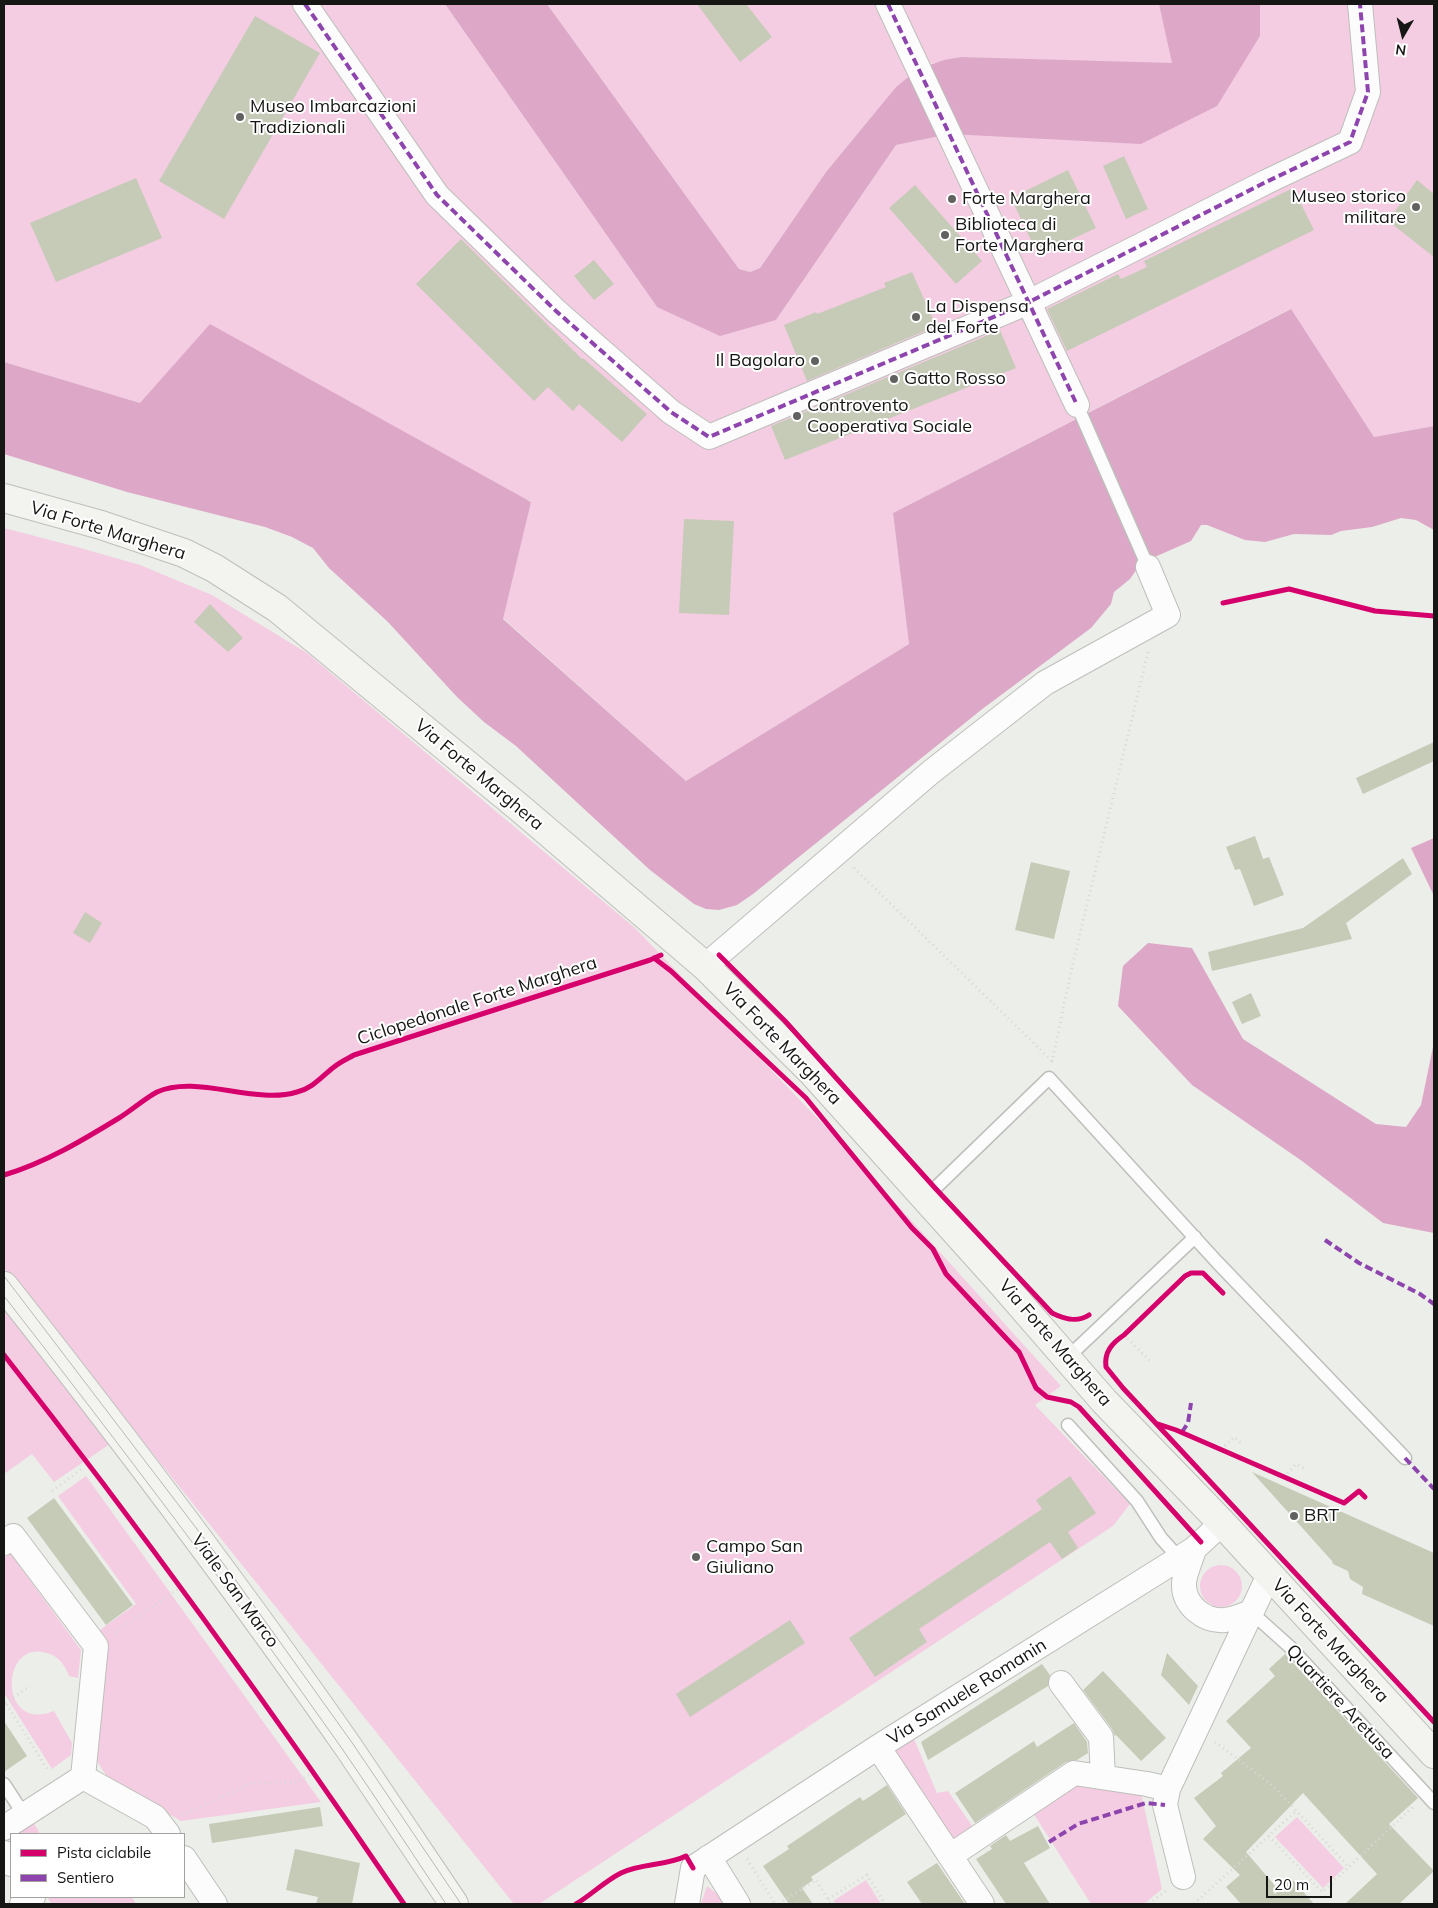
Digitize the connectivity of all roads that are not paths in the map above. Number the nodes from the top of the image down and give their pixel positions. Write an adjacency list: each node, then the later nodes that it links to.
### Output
1 (305, 4): 4 (street)
2 (888, 4): 4 (street)
3 (1360, 4): 4 (street)
4 (1029, 302): 5 (street)
5 (1077, 405): 7 (lane)
6 (4, 498): 8 (street, Via Forte Marghera)
7 (1148, 567): 8 (street)
8 (706, 966): 9 (street, Via Forte Marghera)
9 (925, 1198): 10 (lane); 12 (street, Via Forte Marghera)
10 (1195, 1237): 12 (lane); 14 (lane)
11 (4, 1286): 36 (street, Viale San Marco)
12 (1067, 1358): 15 (street, Via Forte Marghera)
13 (1068, 1425): 17 (lane)
14 (1405, 1458)
15 (1222, 1523): 17 (street, Via Samuele Romanin); 18 (street, Via Forte Marghera)
16 (4, 1543): 23 (street)
17 (1187, 1554): 19 (street); 21 (street, Via Samuele Romanin)
18 (1269, 1575): 19 (street); 22 (street, Via Forte Marghera)
19 (1251, 1612): 26 (street); 27 (lane, Quartiere Aretusa)
20 (1060, 1683): 24 (street)
21 (878, 1747): 31 (street); 32 (street, Via Samuele Romanin)
22 (1434, 1754)
23 (83, 1777): 28 (street); 30 (street)
24 (1104, 1777): 26 (street); 31 (street)
25 (4, 1784): 28 (lane)
26 (1168, 1789): 34 (street)
27 (1431, 1799)
28 (24, 1815): 29 (street)
29 (4, 1828)
30 (164, 1830)
31 (950, 1856): 39 (street)
32 (709, 1858): 37 (street, Via Samuele Romanin); 38 (street)
33 (185, 1859): 35 (street)
34 (1183, 1877)
35 (215, 1904)
36 (454, 1904)
37 (687, 1904)
38 (738, 1904)
39 (982, 1904)

